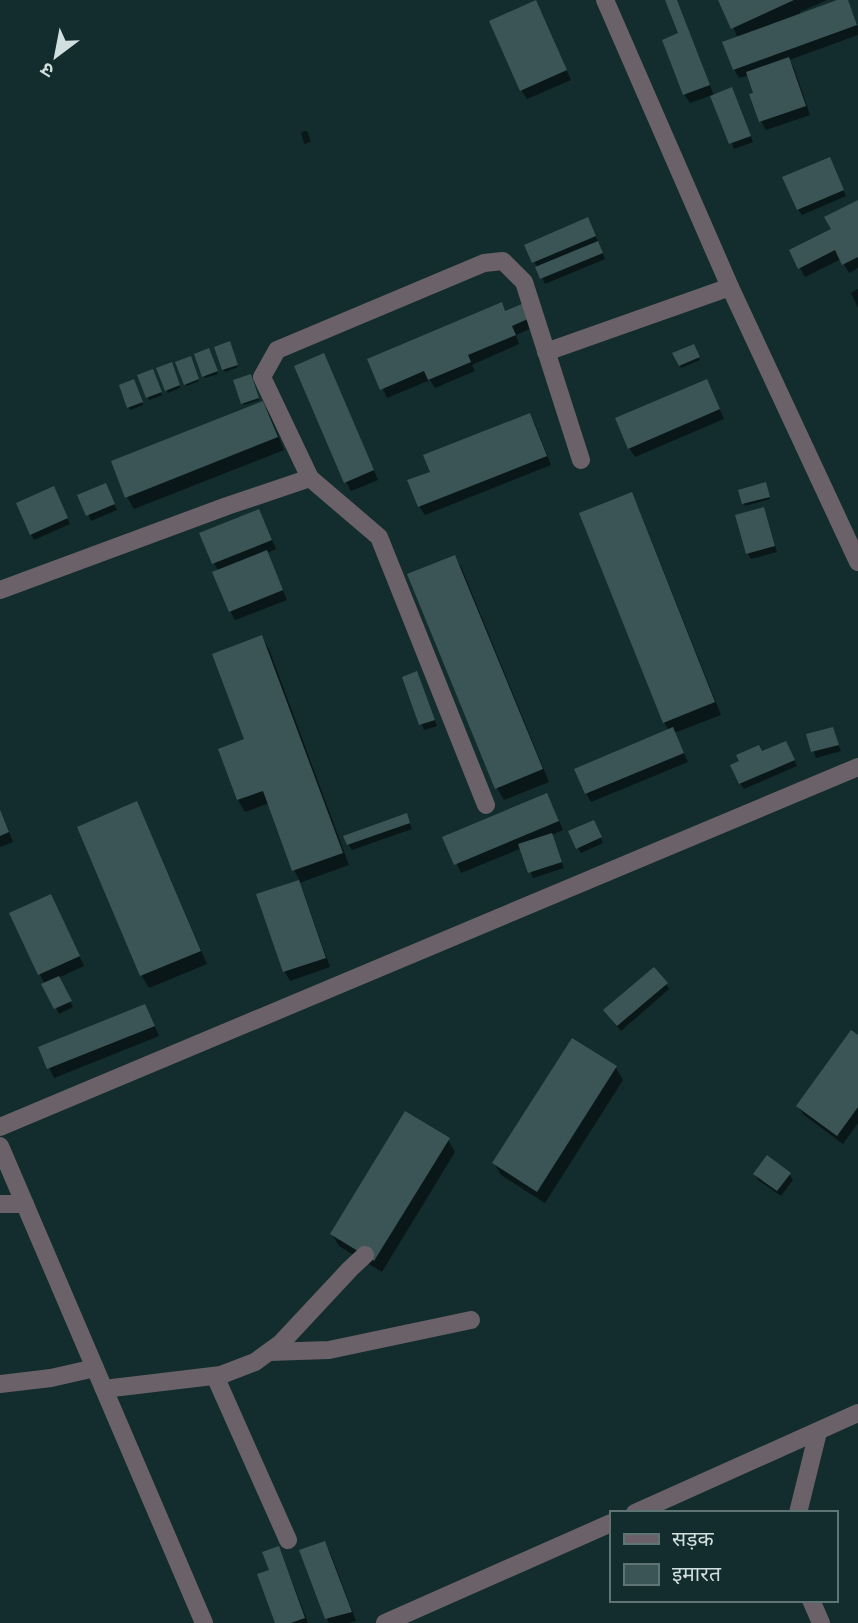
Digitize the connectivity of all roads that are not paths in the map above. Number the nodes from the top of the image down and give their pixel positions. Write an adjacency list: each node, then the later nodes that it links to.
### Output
1 (605, 0): 2 (street)
2 (730, 287): 3 (street); 6 (street)
3 (546, 352): 4 (street); 5 (street)
4 (581, 460)
5 (310, 478): 7 (street); 9 (street)
6 (858, 562)
7 (0, 590)
8 (858, 768): 10 (street)
9 (486, 805)
10 (0, 1127)
11 (0, 1146): 13 (street)
12 (0, 1204): 13 (street)
13 (25, 1204): 17 (street)
14 (365, 1255): 16 (street)
15 (471, 1320): 16 (street)
16 (269, 1352): 18 (street)
17 (95, 1368): 19 (street); 20 (street)
18 (215, 1376): 20 (street); 26 (street)
19 (0, 1384)
20 (104, 1389): 28 (street)
21 (858, 1413): 22 (street)
22 (818, 1432): 23 (street); 24 (street)
23 (640, 1511)
24 (798, 1511)
25 (610, 1523): 29 (street)
26 (288, 1540)
27 (812, 1602): 30 (street)
28 (204, 1623)
29 (385, 1623)
30 (821, 1623)

